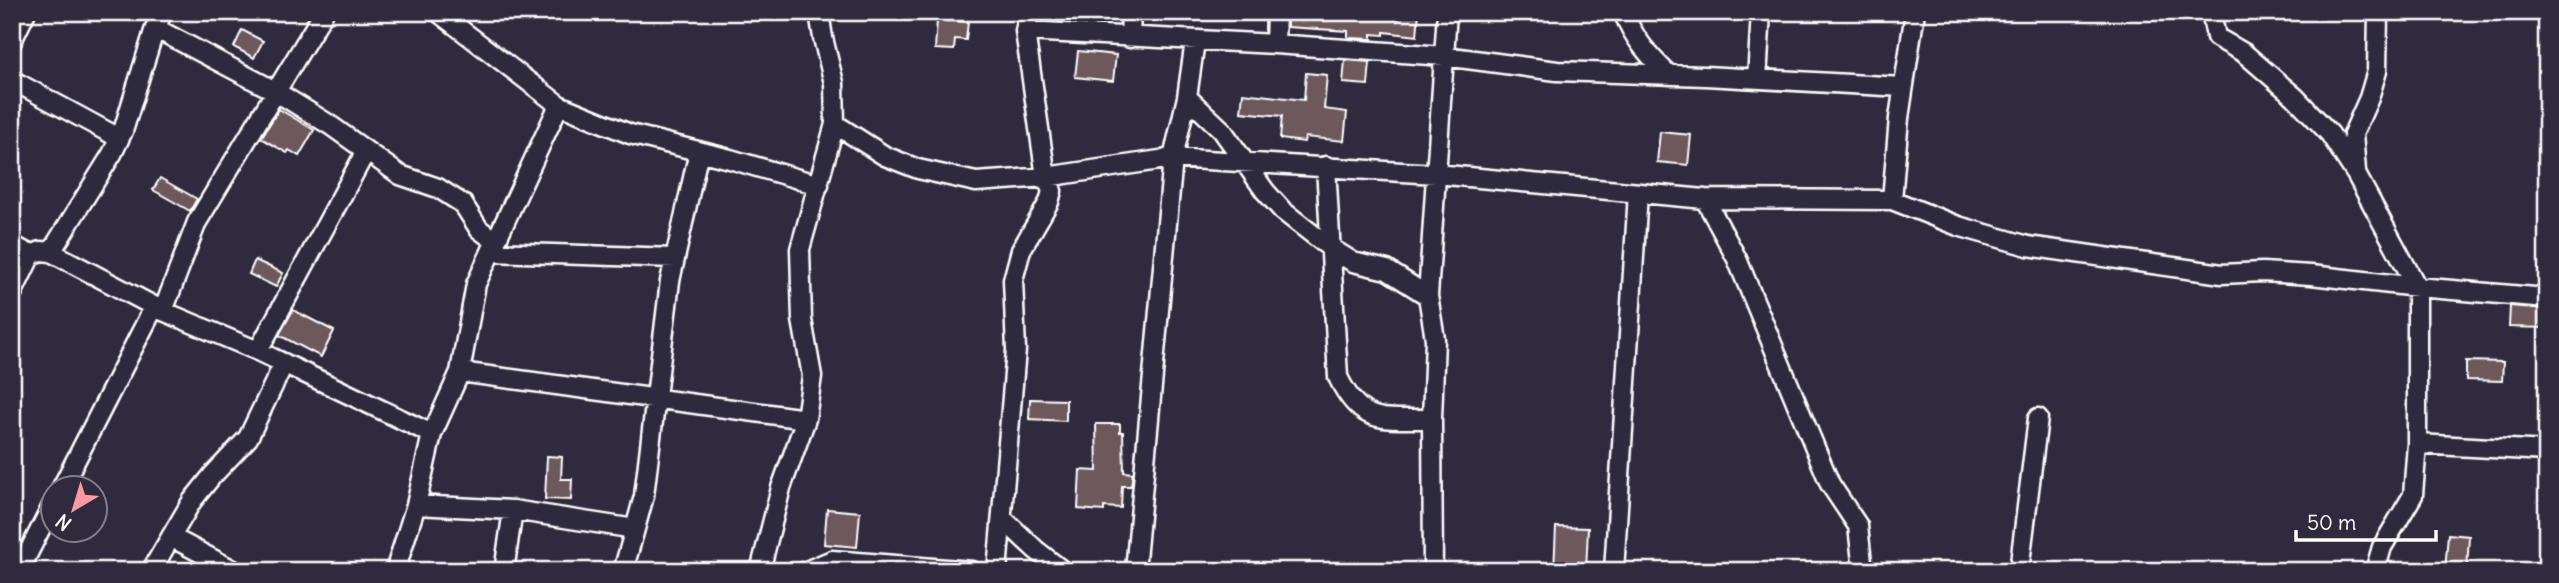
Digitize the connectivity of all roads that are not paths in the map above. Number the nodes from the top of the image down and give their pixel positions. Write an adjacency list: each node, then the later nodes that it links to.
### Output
1 (26, 12): 17 (street)
2 (324, 12): 25 (street)
3 (438, 12): 27 (street)
4 (819, 12): 28 (street)
5 (1029, 12): 15 (street)
6 (1131, 12): 16 (street)
7 (1276, 12): 19 (street)
8 (1447, 12): 20 (street)
9 (1623, 12): 21 (street)
10 (1761, 12): 22 (street)
11 (1915, 12): 24 (street)
12 (2211, 12): 36 (street)
13 (2378, 12): 36 (street)
14 (159, 20): 25 (street); 29 (street)
15 (1025, 32): 16 (street); 37 (street)
16 (1130, 38): 18 (street)
17 (12, 41)
18 (1195, 41): 19 (street); 26 (street)
19 (1275, 44): 20 (street)
20 (1444, 57): 21 (street); 35 (street)
21 (1669, 75): 22 (street)
22 (1757, 79): 24 (street)
23 (12, 80): 29 (street)
24 (1903, 87): 41 (street)
25 (275, 92): 30 (street); 52 (street)
26 (1187, 97): 32 (street); 33 (street)
27 (559, 105): 31 (street); 43 (street)
28 (835, 124): 37 (street); 38 (street)
29 (119, 138): 45 (street)
30 (366, 151): 43 (street); 53 (street)
31 (699, 151): 38 (street); 47 (street)
32 (1173, 158): 33 (street); 37 (street); 81 (street)
33 (1243, 161): 34 (street); 44 (street)
34 (1326, 166): 35 (street); 44 (street)
35 (1436, 174): 39 (street); 50 (street)
36 (2356, 174): 48 (street)
37 (1046, 177): 66 (street)
38 (819, 185): 58 (street)
39 (1638, 193): 40 (street); 83 (street)
40 (1706, 199): 41 (street); 84 (street)
41 (1892, 200): 48 (street)
42 (12, 245): 46 (street)
43 (493, 247): 47 (street); 55 (street)
44 (1329, 247): 50 (street); 59 (street)
45 (51, 252): 46 (street); 52 (street)
46 (31, 255): 49 (street)
47 (675, 258): 56 (street)
48 (2417, 287): 51 (street); 61 (street)
49 (12, 294)
50 (1429, 296): 59 (street)
51 (2547, 298)
52 (158, 309): 53 (street); 63 (street)
53 (258, 351): 54 (street)
54 (284, 363): 60 (street); 69 (street)
55 (460, 372): 56 (street); 60 (street)
56 (656, 398): 58 (street); 67 (street)
57 (2038, 418): 85 (street)
58 (806, 419): 76 (street)
59 (1432, 419): 82 (street)
60 (432, 434): 64 (street)
61 (2417, 444): 62 (street); 86 (street)
62 (2547, 451)
63 (68, 475)
64 (416, 505): 65 (street); 73 (street)
65 (513, 510): 67 (street); 74 (street)
66 (1002, 518): 79 (street); 80 (street)
67 (635, 529): 75 (street)
68 (38, 534): 70 (street)
69 (171, 537): 71 (street); 72 (street)
70 (19, 571)
71 (151, 571)
72 (235, 571)
73 (395, 571)
74 (505, 571)
75 (623, 571)
76 (760, 571)
77 (806, 571): 78 (street)
78 (972, 571)
79 (997, 571)
80 (1063, 571)
81 (1135, 571)
82 (1433, 571)
83 (1614, 571)
84 (1863, 571)
85 (2019, 571)
86 (2375, 571)

